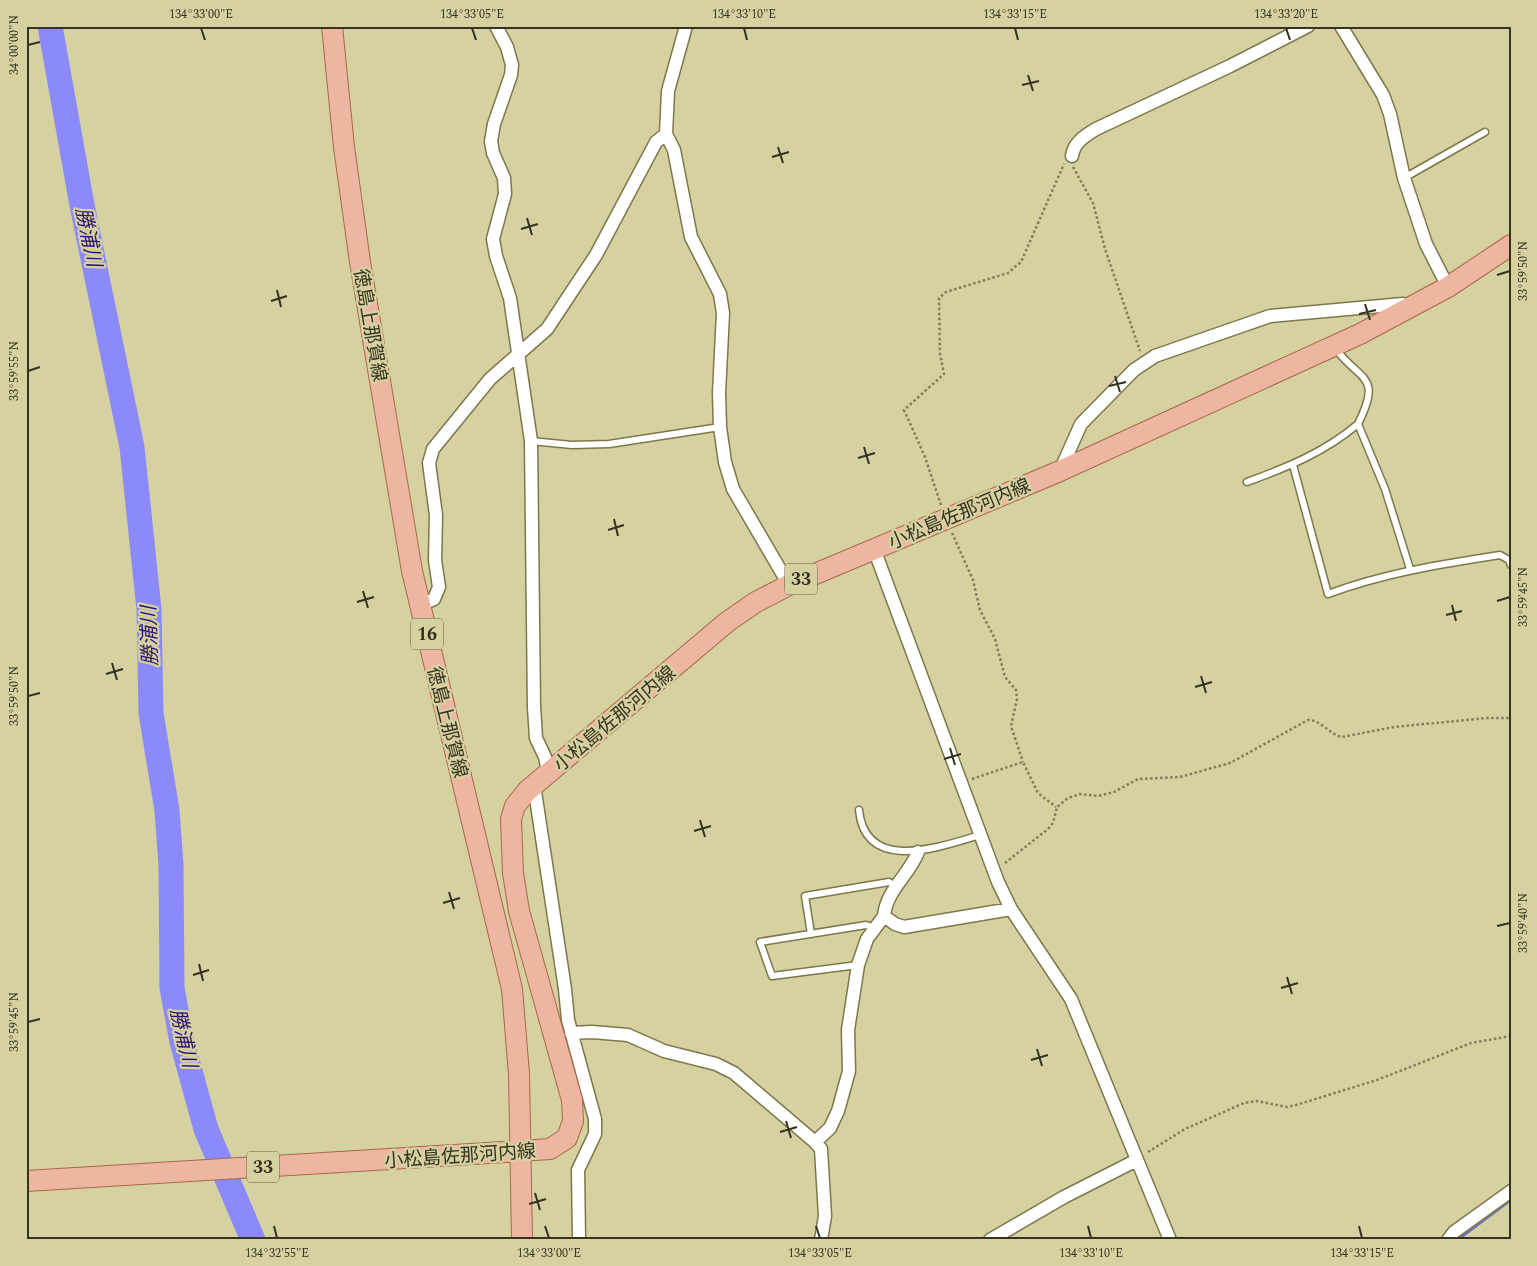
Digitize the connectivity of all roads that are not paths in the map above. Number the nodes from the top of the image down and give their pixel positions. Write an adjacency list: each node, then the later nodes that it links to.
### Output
1 (332, 26): 25 (main road, 徳島上那賀線 / 16)
2 (496, 26): 14 (street)
3 (686, 26): 7 (street)
4 (1308, 26): 8 (street)
5 (1341, 26): 9 (street)
6 (1485, 132): 9 (lane)
7 (666, 134): 14 (street); 16 (street)
8 (1072, 156)
9 (1404, 178): 11 (street)
10 (1511, 245): 11 (main road, 小松島佐那河内線 / 33)
11 (1448, 287): 12 (main road, 小松島佐那河内線 / 33)
12 (1411, 307): 13 (main road, 小松島佐那河内線 / 33); 19 (street)
13 (1334, 346): 15 (lane); 19 (main road, 小松島佐那河内線 / 33)
14 (519, 354): 17 (street); 25 (street)
15 (1358, 424): 18 (lane); 23 (lane)
16 (720, 427): 17 (lane); 24 (street)
17 (531, 441): 26 (street)
18 (1293, 465): 20 (lane); 23 (lane)
19 (1060, 471): 21 (main road, 小松島佐那河内線 / 33)
20 (1247, 482)
21 (874, 549): 24 (main road, 小松島佐那河内線 / 33); 28 (street)
22 (1511, 565): 23 (lane)
23 (1410, 569)
24 (788, 585): 26 (main road, 小松島佐那河内線 / 33)
25 (420, 605): 38 (main road, 徳島上那賀線 / 16)
26 (541, 779): 36 (street); 38 (main road, 小松島佐那河内線 / 33)
27 (859, 810): 29 (lane)
28 (980, 835): 29 (lane); 31 (street)
29 (918, 852): 30 (street)
30 (896, 886): 32 (street); 34 (lane)
31 (1011, 909): 32 (street); 39 (street)
32 (884, 916): 33 (street)
33 (875, 928): 34 (lane); 35 (street)
34 (810, 934): 35 (lane)
35 (858, 965): 37 (street)
36 (571, 1033): 37 (street); 43 (street)
37 (815, 1142): 44 (street)
38 (520, 1151): 40 (main road, 小松島佐那河内線 / 33); 42 (main road, 徳島上那賀線 / 16)
39 (1137, 1160): 45 (street); 46 (street)
40 (30, 1181)
41 (1511, 1191): 47 (street)
42 (522, 1240)
43 (579, 1240)
44 (821, 1240)
45 (990, 1240)
46 (1170, 1240)
47 (1448, 1240)

